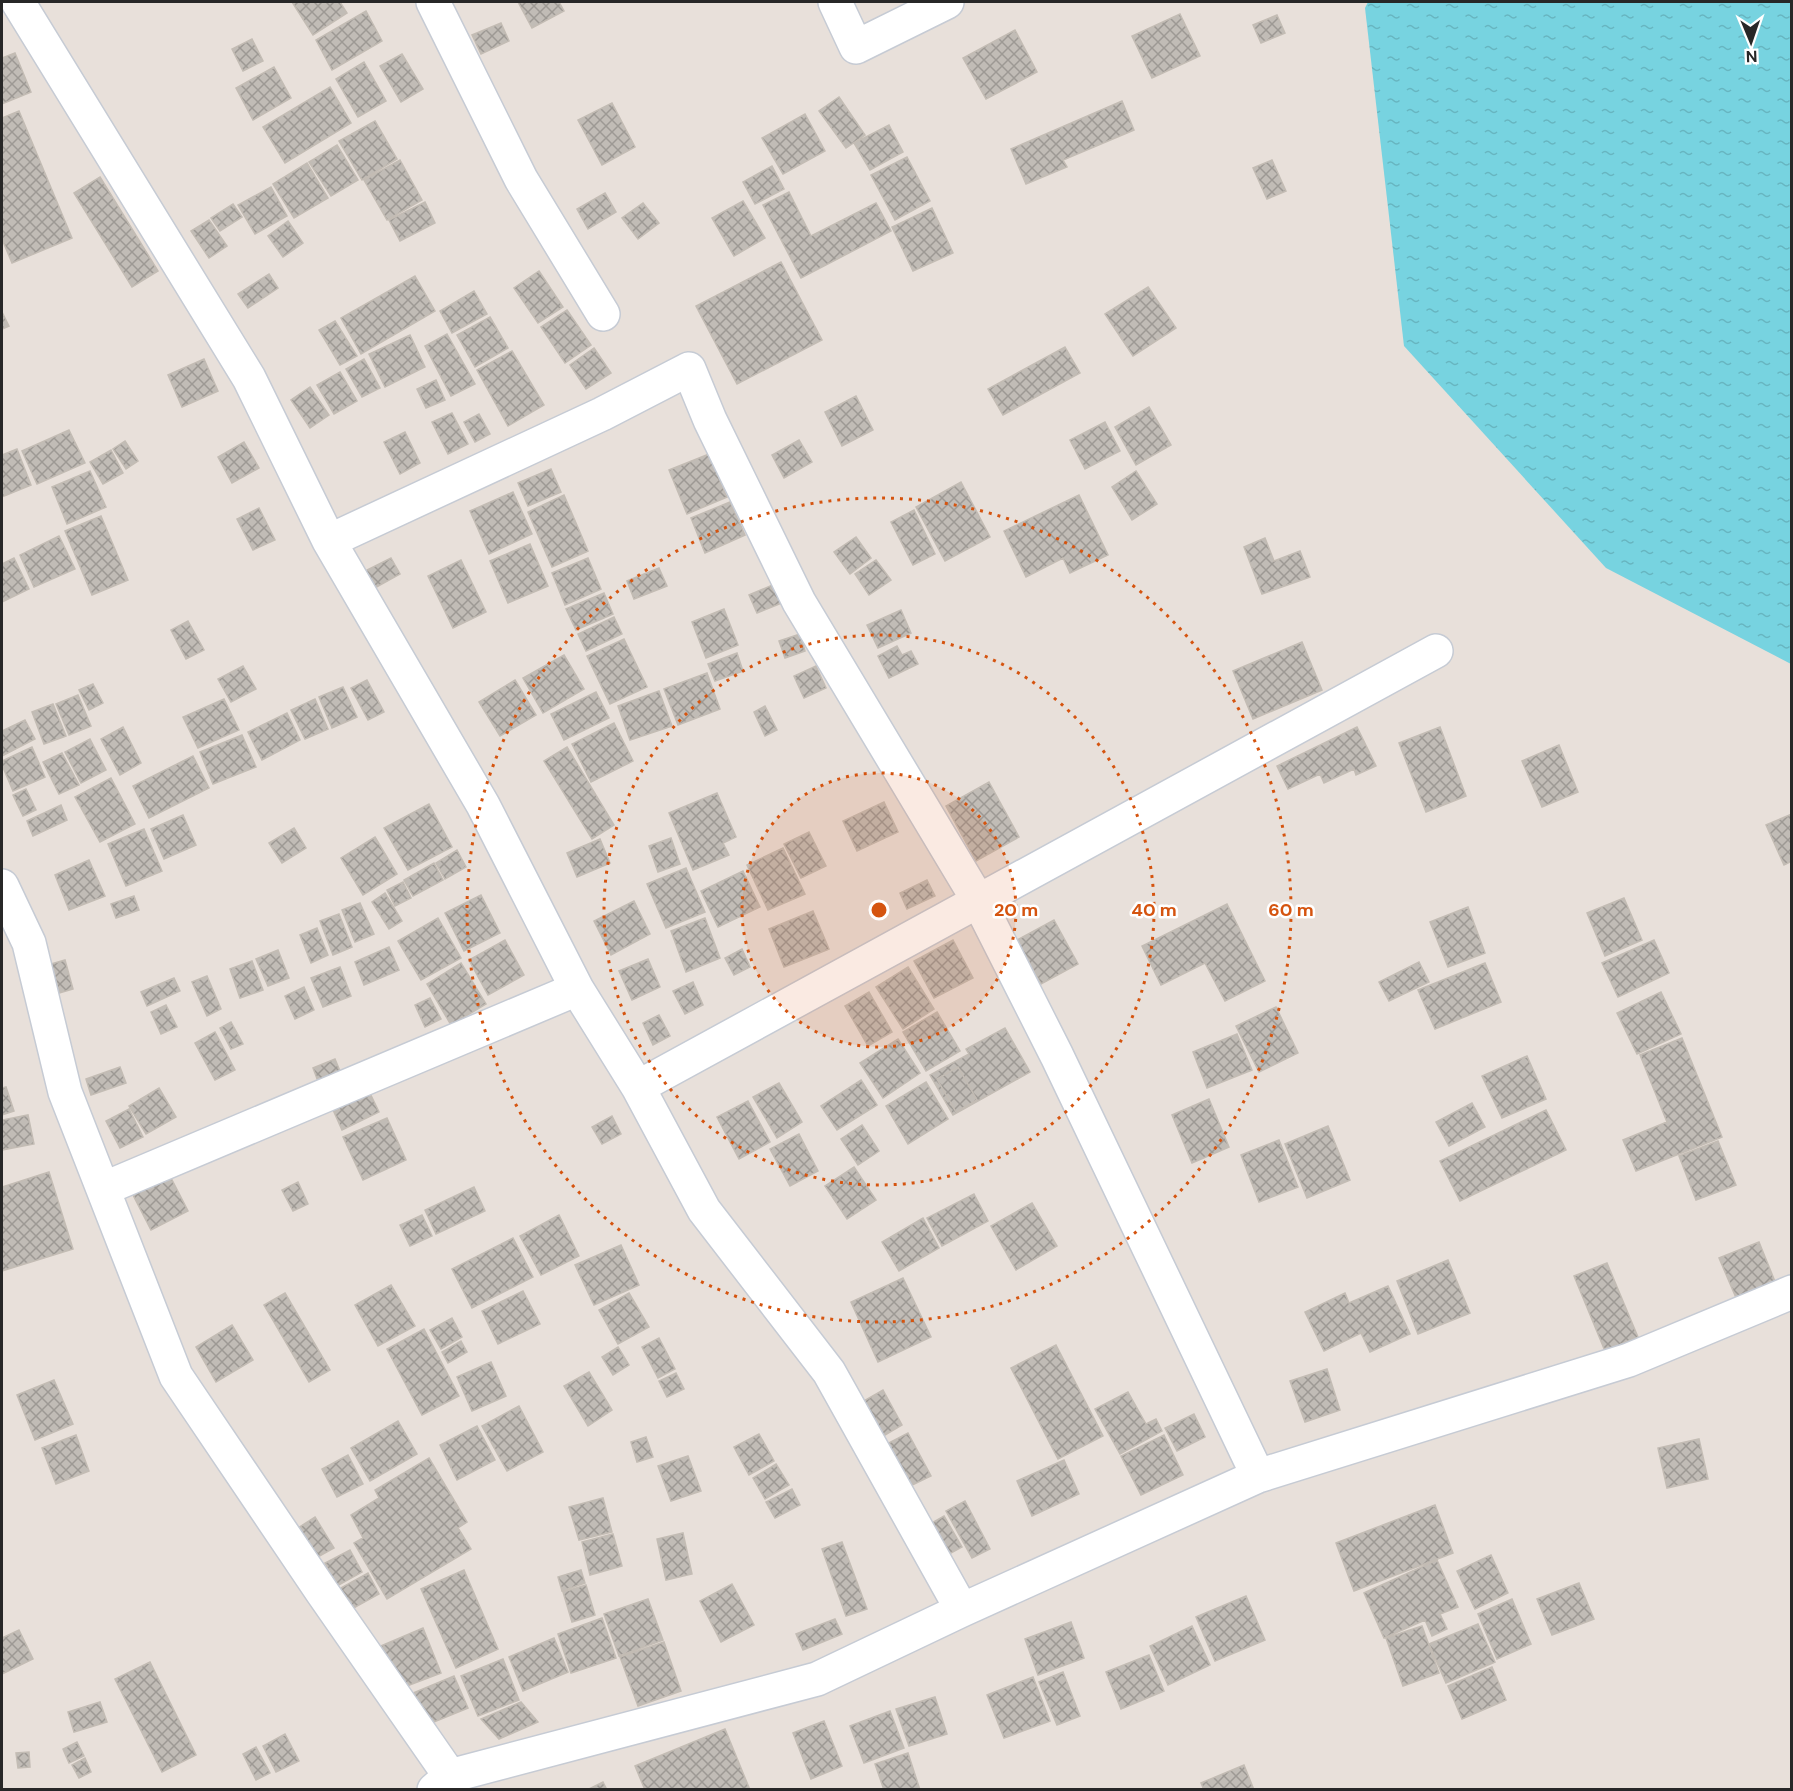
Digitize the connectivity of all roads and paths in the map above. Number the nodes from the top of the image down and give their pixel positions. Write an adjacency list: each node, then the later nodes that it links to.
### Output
1 (18, 2): 6 (street)
2 (433, 2): 5 (street)
3 (835, 2): 4 (street)
4 (947, 2)
5 (603, 314)
6 (329, 542): 9 (street); 10 (street)
7 (1436, 651): 9 (street)
8 (2, 886): 12 (street)
9 (978, 900): 11 (street); 14 (street)
10 (577, 988): 11 (street); 12 (street)
11 (638, 1087): 15 (street)
12 (103, 1189): 16 (street)
13 (1791, 1292): 14 (street)
14 (1258, 1476): 15 (street)
15 (962, 1610): 16 (street)
16 (442, 1783)

